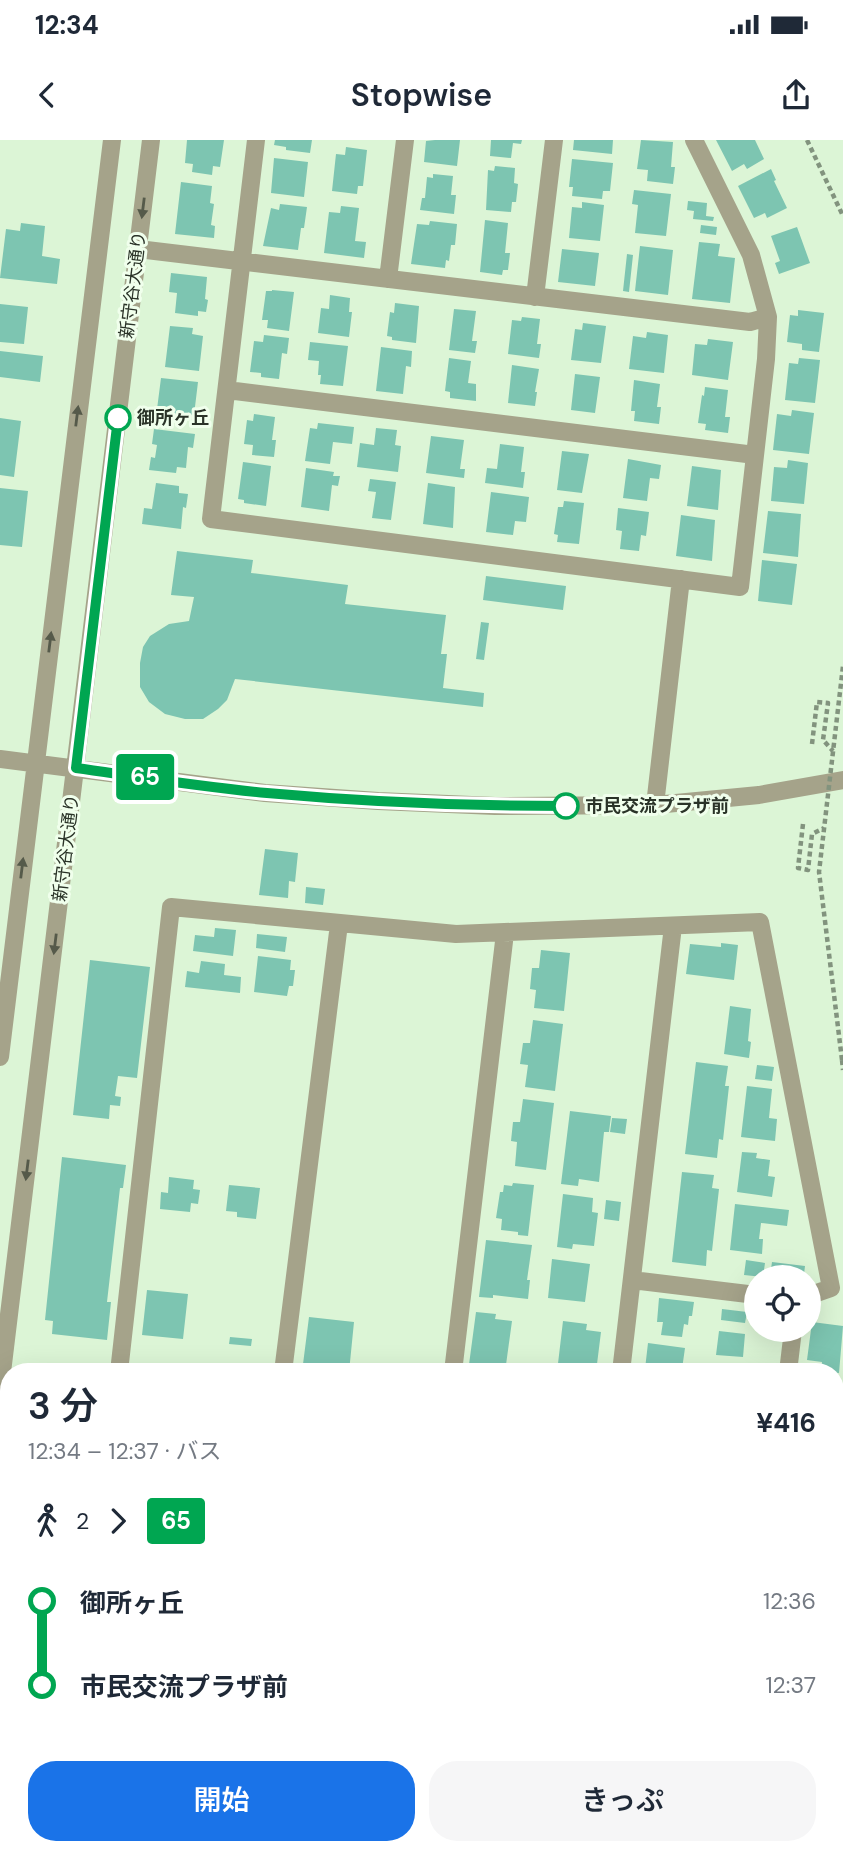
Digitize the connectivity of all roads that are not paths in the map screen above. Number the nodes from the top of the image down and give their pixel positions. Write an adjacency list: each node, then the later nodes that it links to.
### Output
1 (112, 140): 16 (street, one-way to 1)
2 (151, 140): 7 (street, 新守谷大通り, one-way to 7)
3 (256, 140): 8 (street)
4 (405, 140): 9 (street)
5 (554, 140): 10 (street)
6 (694, 140): 11 (street)
7 (138, 249): 8 (street); 17 (street, 新守谷大通り)
8 (241, 261): 9 (street); 12 (street)
9 (388, 279): 10 (street)
10 (535, 297): 11 (street)
11 (768, 317): 13 (street)
12 (227, 390): 13 (street); 14 (street)
13 (755, 455): 14 (street)
14 (681, 579): 19 (street)
15 (0, 759): 16 (street)
16 (35, 763): 17 (street); 23 (street, one-way to 16)
17 (76, 768): 19 (street); 28 (street, 新守谷大通り, one-way to 28)
18 (843, 780): 19 (street)
19 (655, 804)
20 (339, 924): 22 (street); 29 (street); 30 (street)
21 (673, 926): 22 (street); 24 (street); 25 (street)
22 (505, 933): 31 (street)
23 (0, 1057)
24 (632, 1280): 26 (street); 32 (street)
25 (821, 1291)
26 (744, 1294)
27 (792, 1342): 33 (street)
28 (3, 1363)
29 (120, 1363)
30 (284, 1363)
31 (454, 1363)
32 (622, 1363)
33 (789, 1363)

